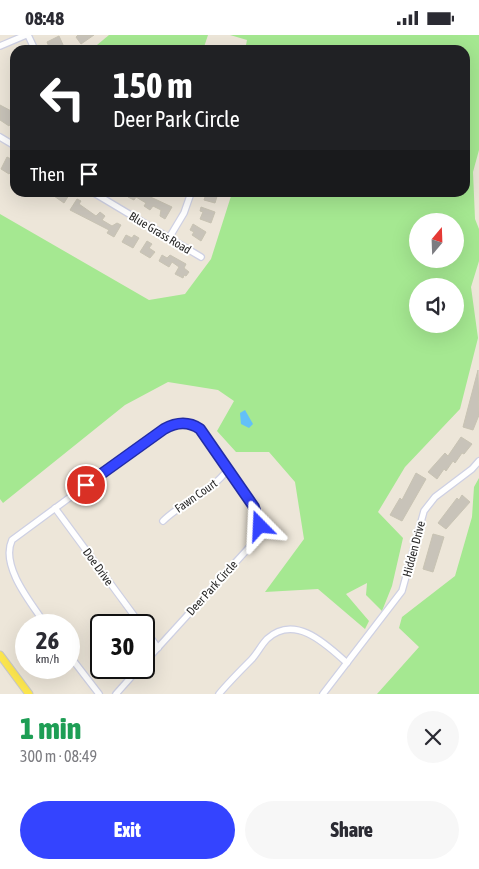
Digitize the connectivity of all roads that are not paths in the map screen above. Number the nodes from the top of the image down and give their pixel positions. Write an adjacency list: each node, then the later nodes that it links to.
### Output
1 (27, 35): 2 (street)
2 (0, 46)
3 (101, 197): 5 (street, Blue Grass Road)
4 (190, 197): 5 (street)
5 (169, 237): 6 (street, Blue Grass Road)
6 (201, 257)
7 (479, 461): 17 (street, Hidden Drive)
8 (228, 469): 9 (street, Deer Park Circle); 10 (street, Fawn Court); 14 (street, Deer Park Circle)
9 (55, 508): 11 (street, Deer Park Circle); 12 (street, Doe Drive)
10 (163, 521)
11 (38, 614)
12 (133, 614)
13 (155, 643): 14 (street)
14 (158, 647): 15 (street, Deer Park Circle)
15 (155, 650)
16 (0, 655): 20 (main road)
17 (347, 663): 23 (street); 24 (street, Hidden Drive)
18 (80, 669): 21 (street)
19 (129, 679): 22 (street)
20 (29, 694)
21 (99, 694)
22 (116, 694)
23 (219, 694)
24 (323, 694)

